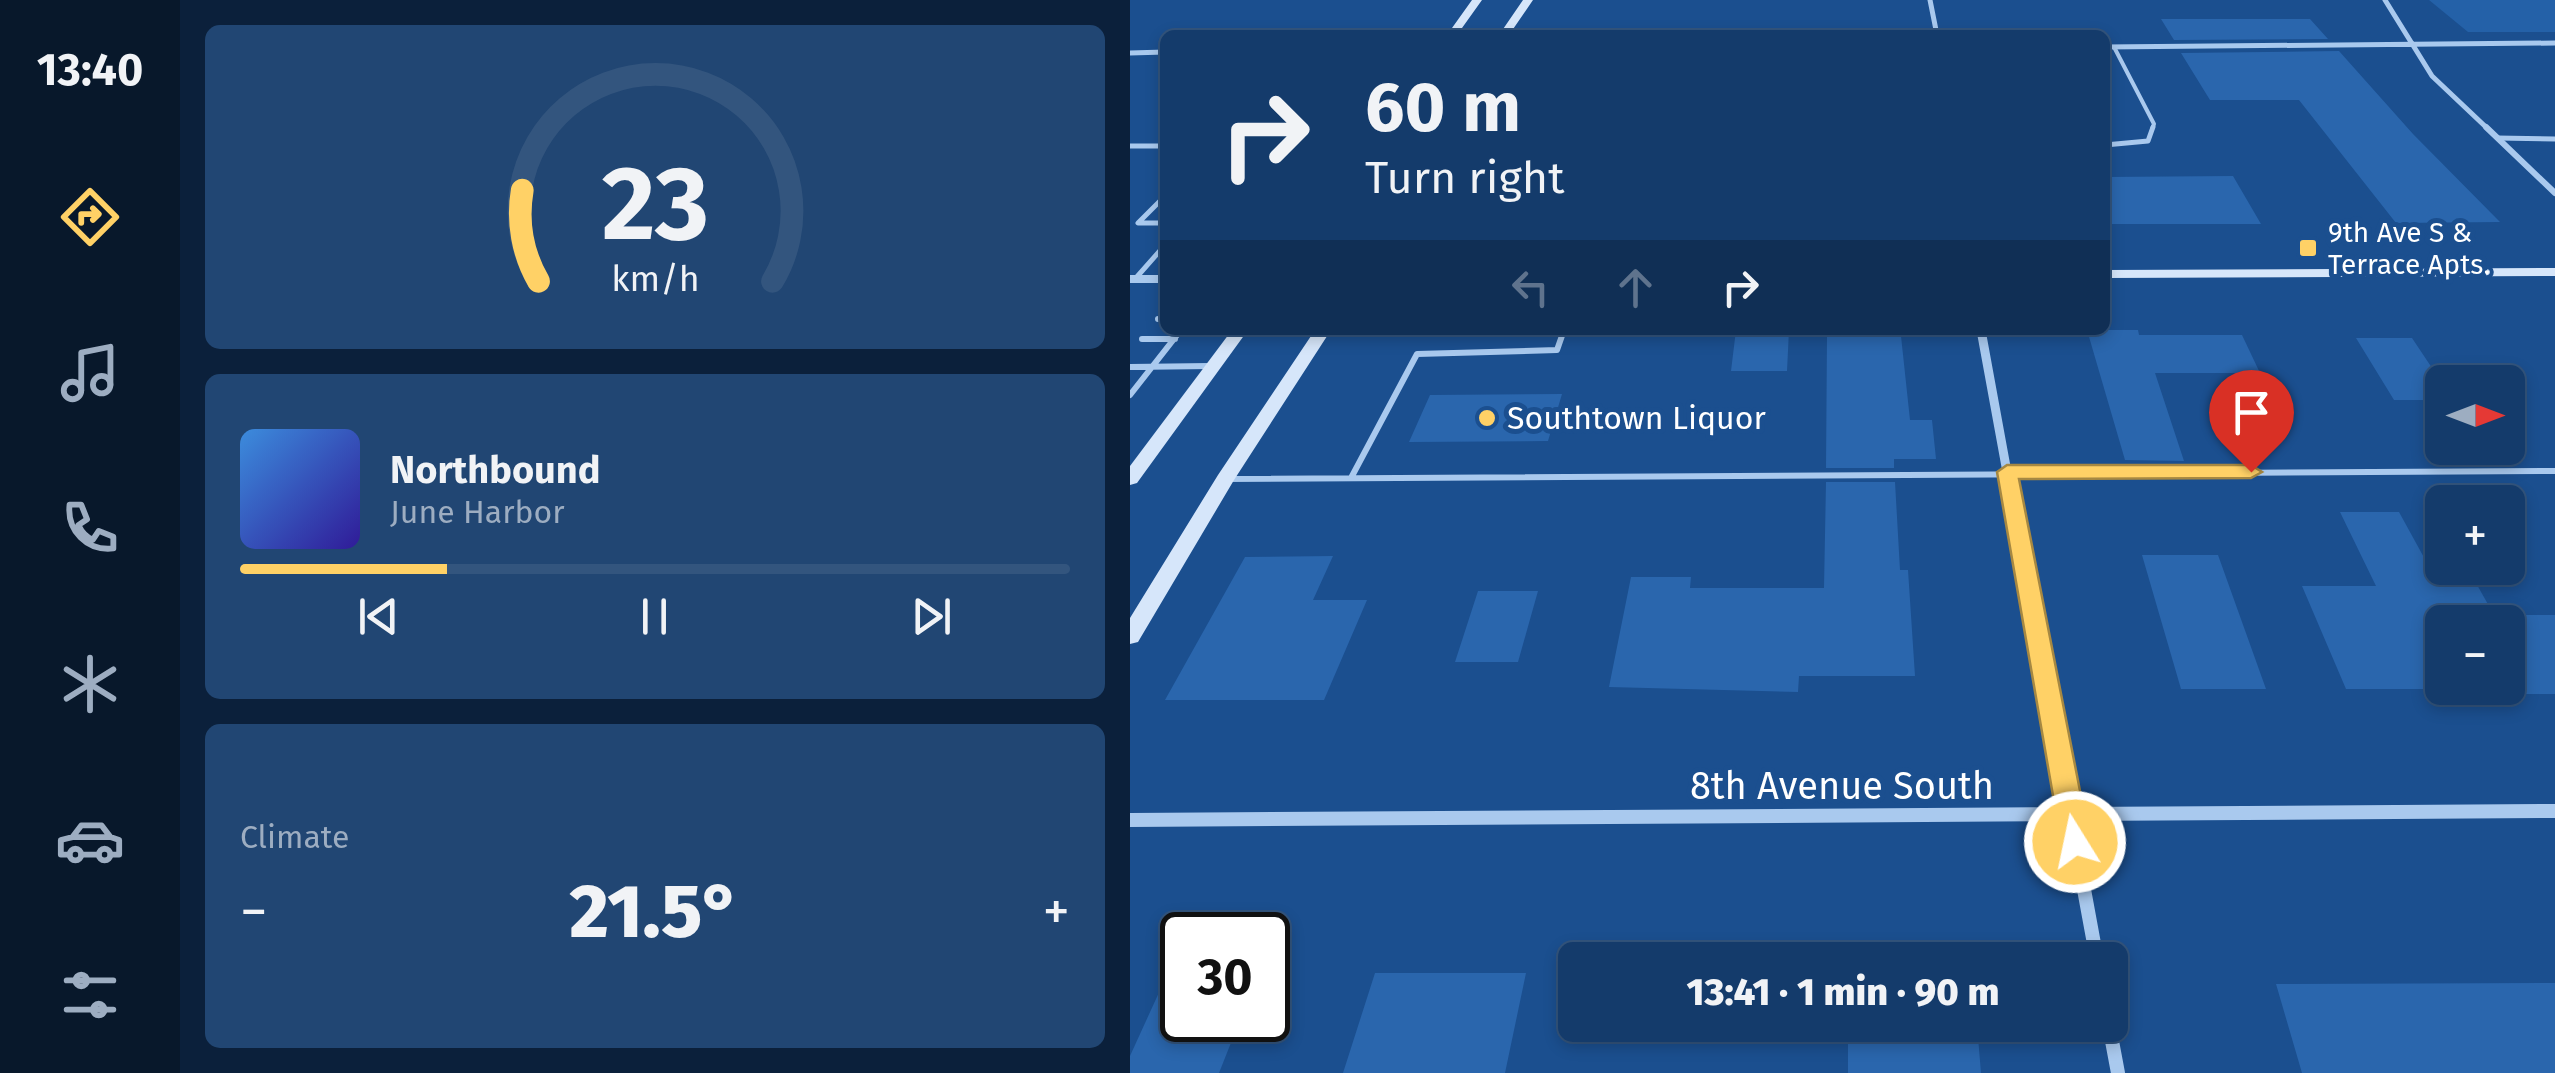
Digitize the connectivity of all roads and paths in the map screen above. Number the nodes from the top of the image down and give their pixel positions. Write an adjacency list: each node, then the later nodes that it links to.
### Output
1 (1477, 0): 5 (main road)
2 (1528, 0): 6 (main road)
3 (1930, 0): 7 (street)
4 (2386, 0): 8 (street)
5 (1456, 30)
6 (1507, 30)
7 (1936, 30)
8 (2414, 44): 9 (street); 11 (street); 14 (street)
9 (2555, 44)
10 (2110, 47): 11 (street)
11 (2114, 47): 16 (lane)
12 (1130, 52): 13 (street)
13 (1160, 52)
14 (2497, 138): 15 (lane); 19 (street)
15 (2555, 139)
16 (2110, 145)
17 (1130, 146): 18 (lane)
18 (1160, 146)
19 (2555, 193)
20 (1160, 201): 21 (lane)
21 (1160, 224)
22 (1160, 250): 25 (lane)
23 (2555, 272): 24 (main road)
24 (2110, 274)
25 (1132, 279): 26 (street)
26 (1160, 279)
27 (1178, 335): 33 (lane)
28 (1236, 335): 34 (main road)
29 (1320, 335): 42 (main road)
30 (1562, 335): 40 (lane)
31 (1982, 335): 39 (street)
32 (1142, 339): 33 (lane)
33 (1175, 339): 36 (lane)
34 (1213, 366): 36 (lane); 41 (main road)
35 (1130, 367): 36 (lane)
36 (1152, 367): 37 (lane)
37 (1130, 395)
38 (2555, 471): 39 (lane)
39 (2007, 472): 40 (lane); 45 (street)
40 (1351, 478): 42 (lane)
41 (1130, 479)
42 (1225, 479): 43 (main road)
43 (1130, 636)
44 (2555, 812): 45 (street, 8th Avenue South)
45 (2070, 814): 46 (street, 8th Avenue South); 47 (street)
46 (1130, 820)
47 (2094, 942)
48 (2112, 1042): 49 (street)
49 (2118, 1073)

